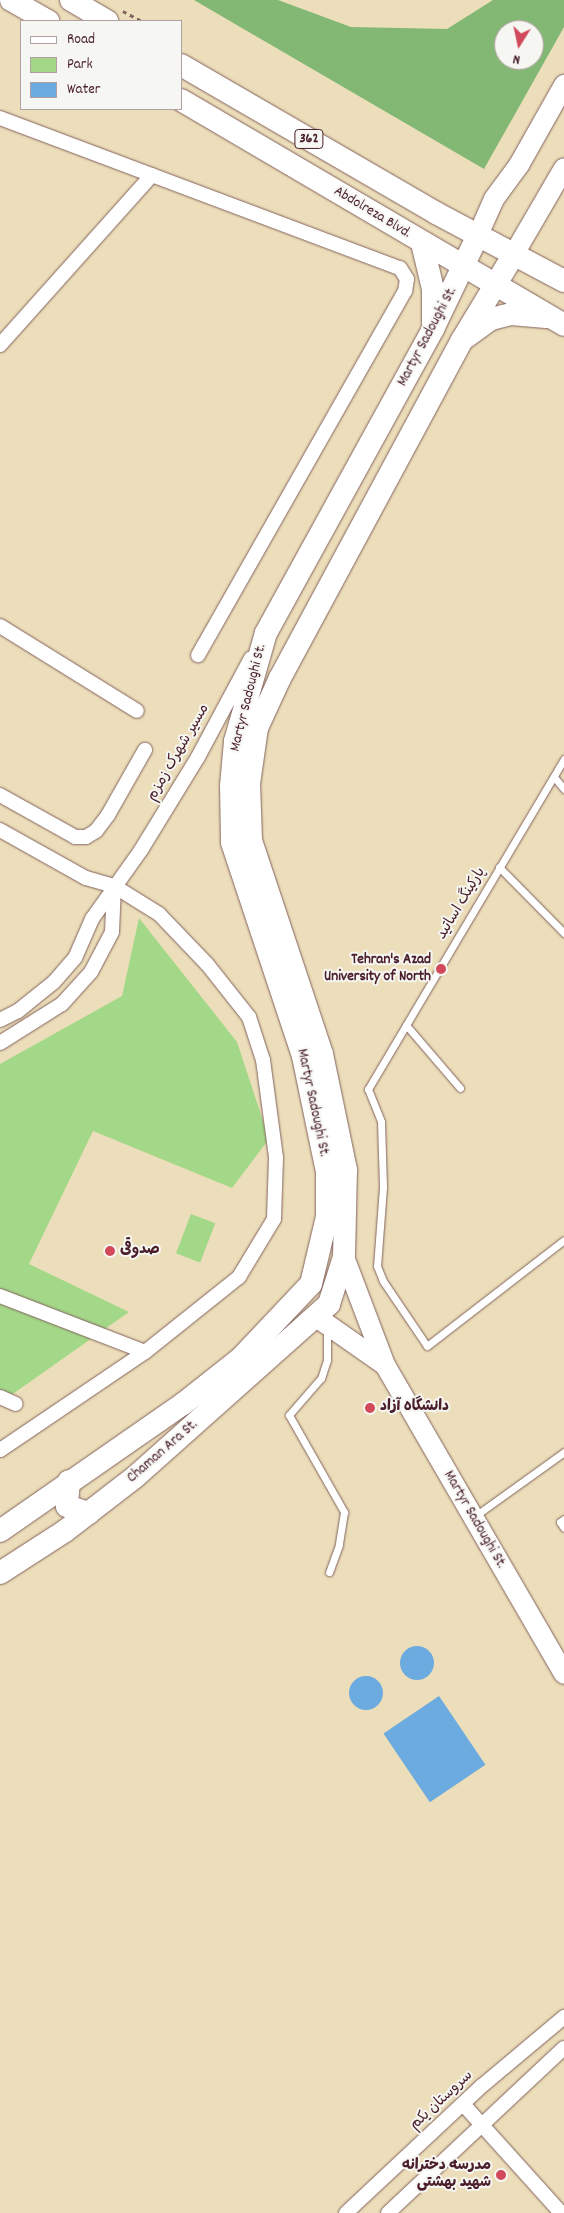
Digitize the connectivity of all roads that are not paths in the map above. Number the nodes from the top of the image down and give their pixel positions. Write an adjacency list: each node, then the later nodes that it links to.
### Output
1 (11, 0): 3 (main road)
2 (70, 0): 4 (main road)
3 (46, 20)
4 (105, 20)
5 (182, 66): 11 (main road, 362)
6 (564, 85): 11 (main road)
7 (182, 101): 12 (main road, Abdolreza Blvd. / 362)
8 (0, 118): 10 (street)
9 (564, 168): 13 (main road)
10 (152, 175): 20 (street); 23 (street)
11 (478, 235): 13 (main road, 362); 14 (main road, Martyr Sadoughi St.)
12 (422, 243): 14 (main road, Abdolreza Blvd. / 362); 18 (main road)
13 (514, 254): 15 (main road, 362); 16 (main road, Martyr Sadoughi St.)
14 (464, 267): 16 (main road, Abdolreza Blvd. / 362); 18 (main road, Martyr Sadoughi St.)
15 (564, 281)
16 (494, 284): 17 (main road, Abdolreza Blvd. / 362); 19 (main road, Martyr Sadoughi St.)
17 (558, 321): 19 (main road)
18 (433, 329): 22 (main road, Martyr Sadoughi St.)
19 (462, 340): 41 (main road, Martyr Sadoughi St.)
20 (0, 345)
21 (0, 626): 24 (street)
22 (266, 632): 25 (street, مسیر شهرک زمزم); 26 (main road, Martyr Sadoughi St.)
23 (198, 655)
24 (137, 711)
25 (213, 727): 26 (street); 34 (street, مسیر شهرک زمزم)
26 (235, 741): 43 (main road, Martyr Sadoughi St.)
27 (145, 750): 31 (street)
28 (564, 759): 29 (lane, پارکینگ اساتید)
29 (554, 776): 30 (lane); 33 (lane, پارکینگ اساتید)
30 (564, 789)
31 (0, 795)
32 (0, 830): 34 (street)
33 (499, 867): 35 (lane); 37 (lane, پارکینگ اساتید)
34 (114, 886): 36 (street, مسیر شهرک زمزم); 38 (street); 45 (street)
35 (564, 933)
36 (0, 1020)
37 (406, 1025): 39 (lane); 40 (lane, پارکینگ اساتید)
38 (0, 1043)
39 (460, 1088)
40 (564, 1240)
41 (344, 1257): 44 (main road, Martyr Sadoughi St.); 46 (main road, Martyr Sadoughi St.)
42 (0, 1296): 45 (street)
43 (292, 1307): 51 (main road, Chaman Ara St.)
44 (321, 1321): 46 (main road); 52 (main road, Chaman Ara St.); 58 (lane)
45 (145, 1352): 49 (street)
46 (385, 1365): 53 (main road, Martyr Sadoughi St.)
47 (0, 1397): 48 (street)
48 (16, 1404)
49 (0, 1450)
50 (564, 1452): 53 (lane)
51 (69, 1481): 52 (main road); 56 (main road, Chaman Ara St.)
52 (89, 1513): 57 (main road, Chaman Ara St.)
53 (472, 1518): 60 (main road, Martyr Sadoughi St.)
54 (564, 1519): 55 (lane)
55 (564, 1528)
56 (3, 1529): 57 (main road)
57 (27, 1555): 59 (main road, Chaman Ara St.)
58 (329, 1572)
59 (0, 1573)
60 (564, 1674)
61 (564, 2017): 63 (street, سروستان یکم)
62 (564, 2048): 64 (street)
63 (463, 2104): 64 (street); 65 (street, سروستان یکم)
64 (482, 2125): 66 (street); 67 (street)
65 (346, 2213)
66 (388, 2213)
67 (561, 2213)

